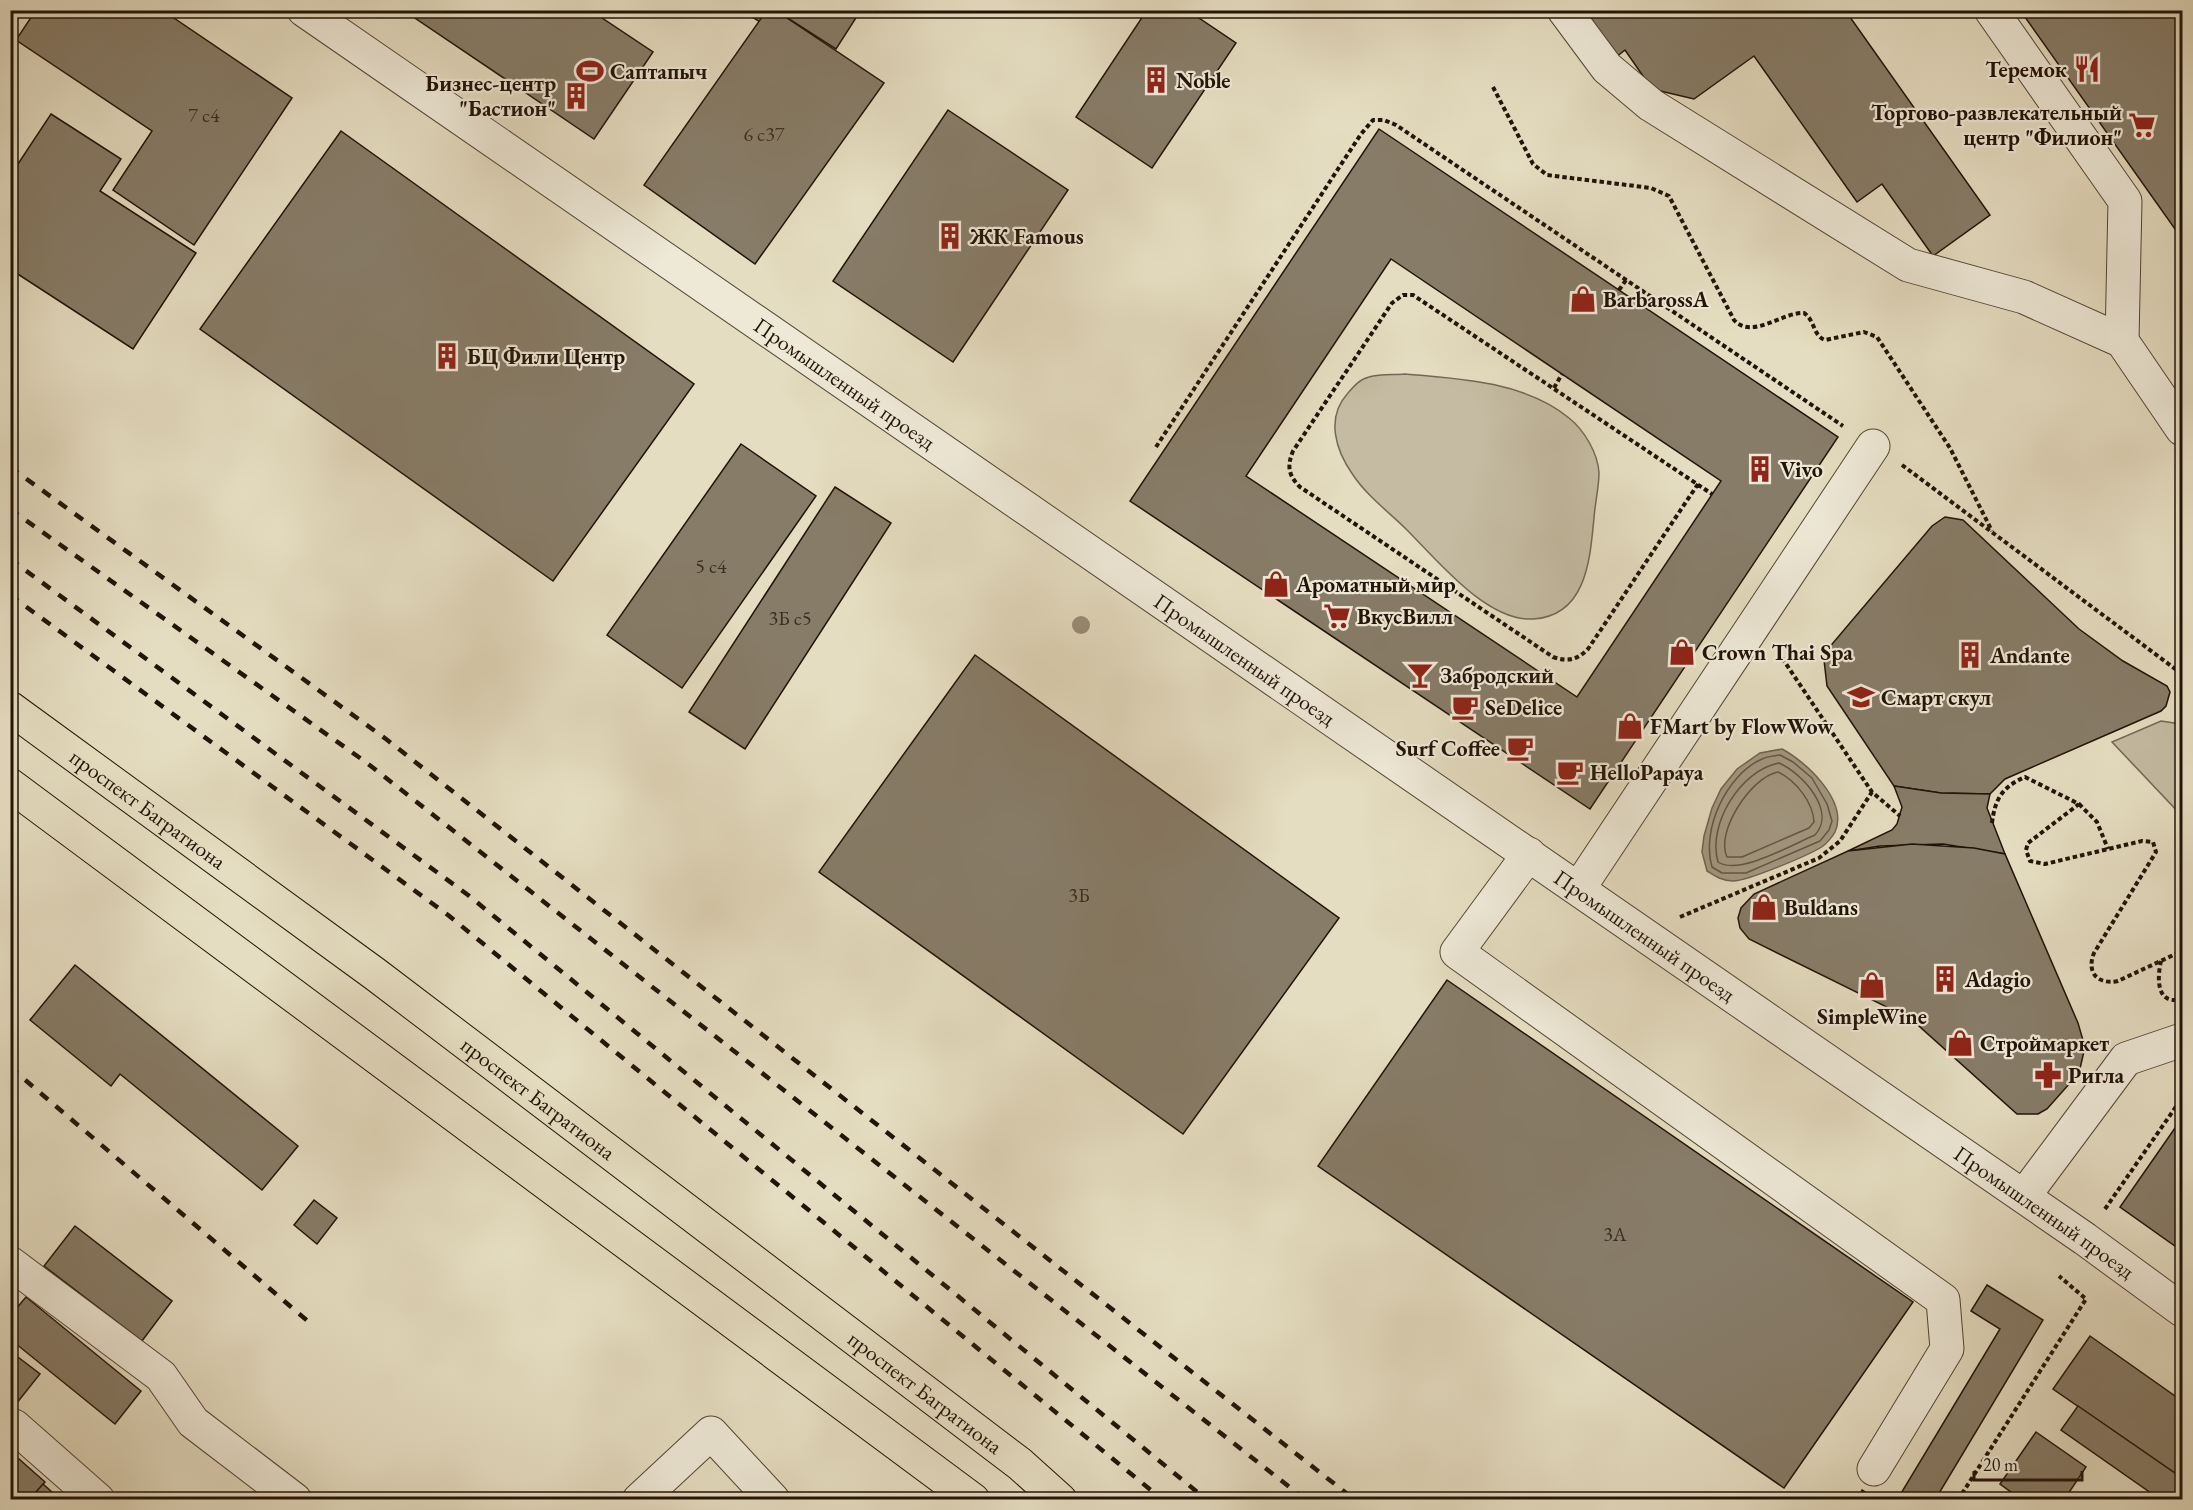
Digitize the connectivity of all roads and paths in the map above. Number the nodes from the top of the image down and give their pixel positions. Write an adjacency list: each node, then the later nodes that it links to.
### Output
1 (304, 10): 25 (street, Промышленный проезд)
2 (1564, 10): 7 (street)
3 (1991, 10): 7 (street)
4 (1493, 87): 15 (path)
5 (1626, 280): 6 (path); 11 (path); 12 (path)
6 (1619, 290)
7 (2122, 341): 10 (street)
8 (1562, 374): 9 (path)
9 (1554, 388): 13 (path); 13 (path)
10 (2182, 429)
11 (1874, 446): 15 (path); 16 (street)
12 (1156, 447)
13 (1698, 484): 14 (path)
14 (1712, 494)
15 (1993, 532): 17 (path)
16 (1757, 621): 20 (path); 26 (street)
17 (2182, 674)
18 (10, 708): 45 (main road, проспект Багратиона)
19 (10, 785): 44 (main road)
20 (1872, 792): 22 (path); 27 (path)
21 (2079, 804): 23 (path); 24 (path); 24 (path)
22 (1900, 816)
23 (1992, 822)
24 (2108, 849): 29 (path)
25 (1528, 854): 26 (street, Промышленный проезд); 39 (street)
26 (1579, 888): 33 (street, Промышленный проезд)
27 (1680, 918)
28 (2182, 951): 29 (path)
29 (2162, 960): 30 (path)
30 (2182, 999)
31 (2174, 1051): 33 (street)
32 (2182, 1098): 34 (path)
33 (2024, 1197): 37 (street, Промышленный проезд)
34 (2103, 1212)
35 (10, 1263): 41 (street)
36 (2059, 1276): 46 (path)
37 (2182, 1310)
38 (14, 1426): 40 (street)
39 (1874, 1469)
40 (98, 1500)
41 (295, 1500)
42 (639, 1500): 43 (street)
43 (773, 1500)
44 (973, 1500)
45 (1059, 1500)
46 (1958, 1500)

